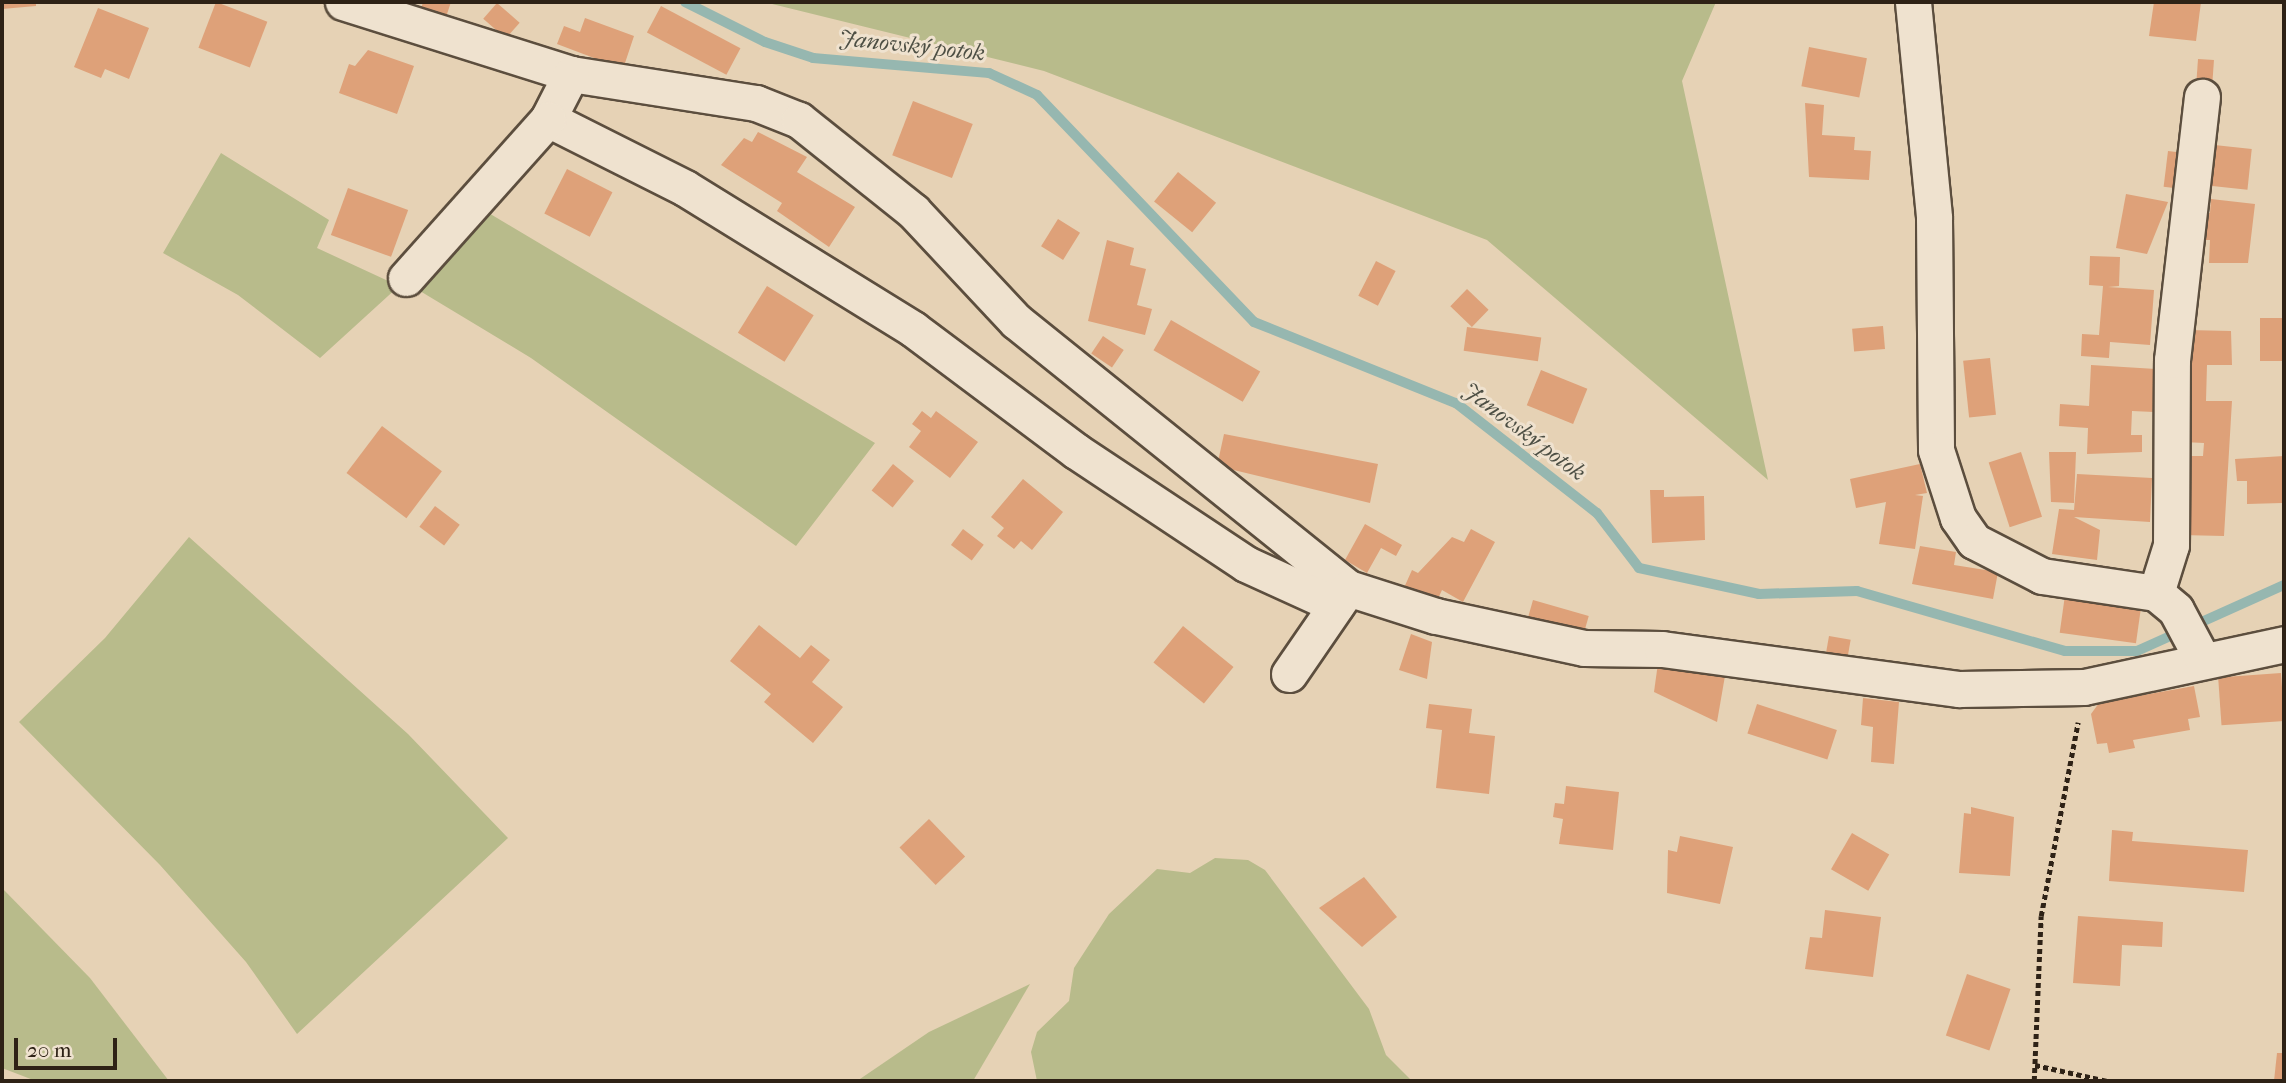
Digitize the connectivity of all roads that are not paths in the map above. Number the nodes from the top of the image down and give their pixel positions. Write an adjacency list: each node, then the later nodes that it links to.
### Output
1 (342, 2): 3 (street)
2 (1913, 2): 8 (street)
3 (571, 75): 5 (street); 7 (street)
4 (2202, 97): 8 (street)
5 (548, 119): 6 (street); 7 (street)
6 (406, 278)
7 (1342, 596): 10 (street); 11 (street)
8 (2166, 602): 10 (street)
9 (2284, 644): 10 (street)
10 (2199, 650)
11 (1289, 674)

